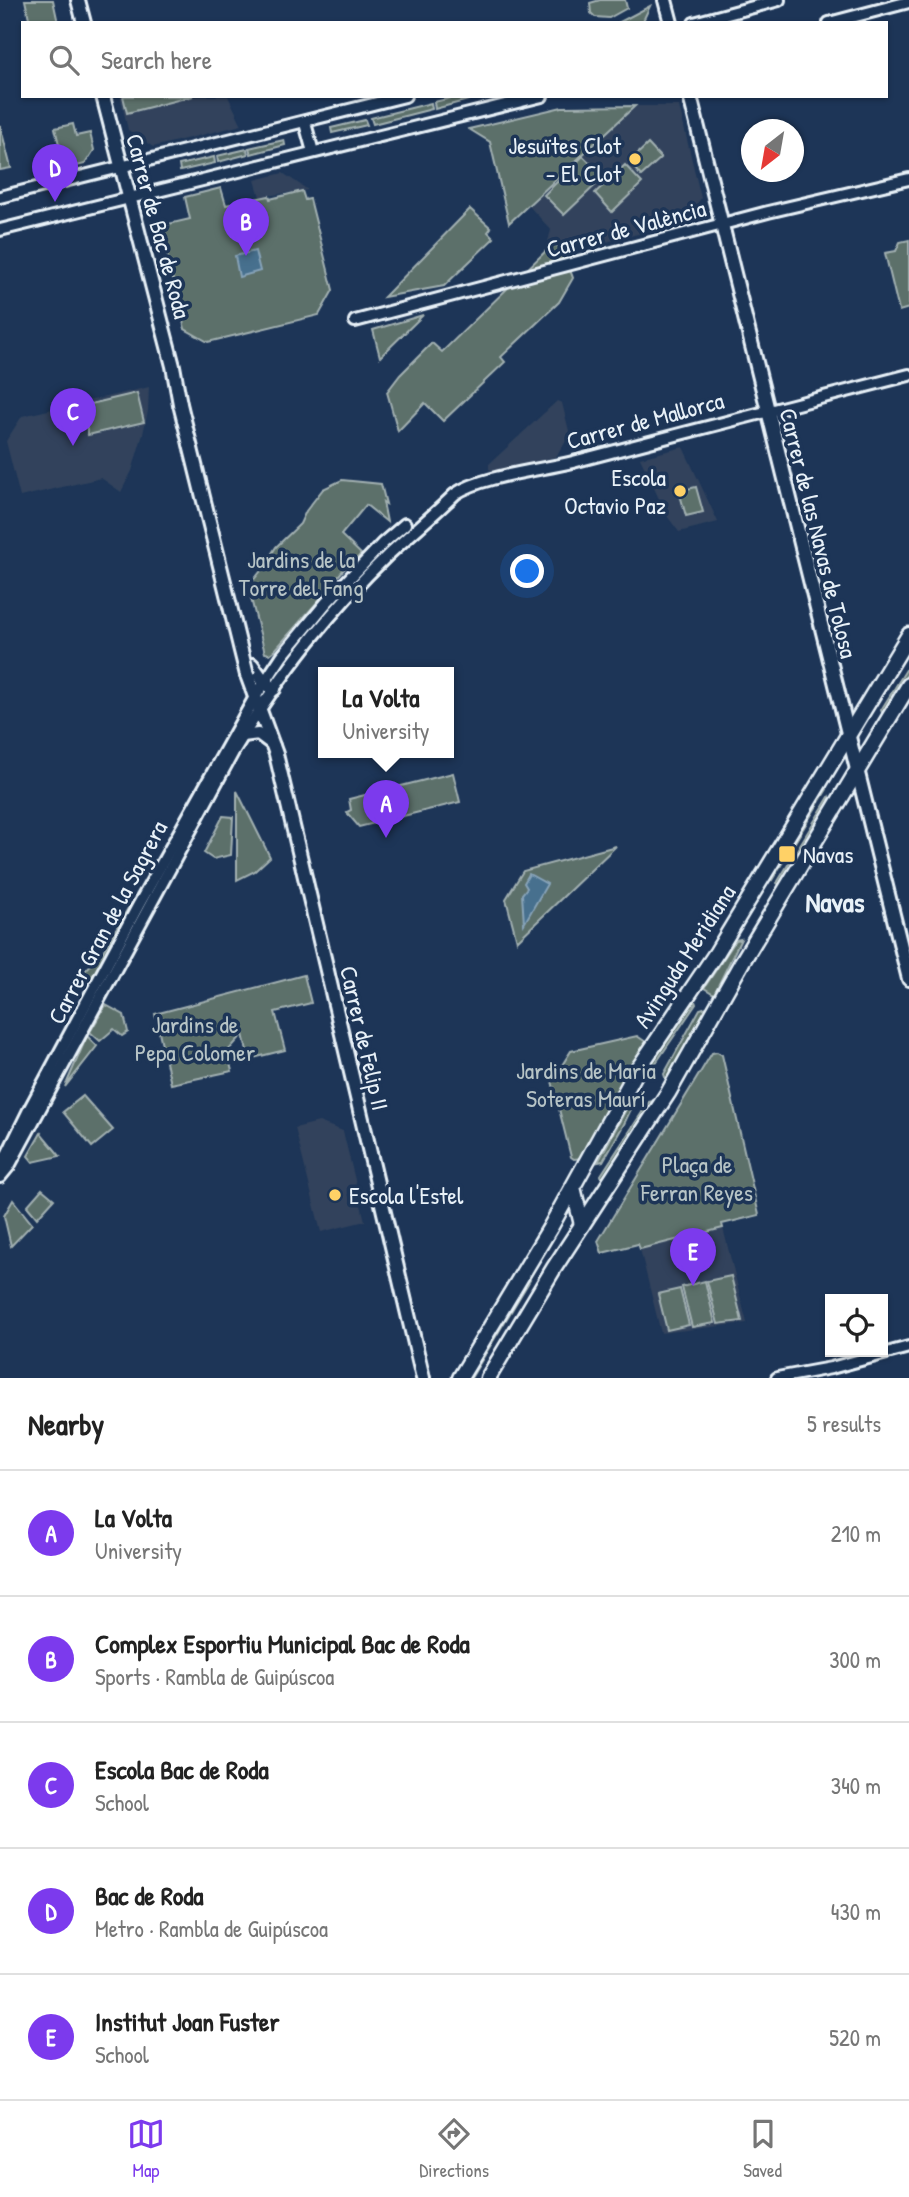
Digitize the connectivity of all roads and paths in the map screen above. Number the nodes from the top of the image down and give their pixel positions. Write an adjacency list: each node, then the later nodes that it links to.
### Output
1 (78, 0): 5 (main road)
2 (665, 0): 6 (main road)
3 (779, 0): 7 (street)
4 (909, 2): 8 (street)
5 (83, 21)
6 (670, 21)
7 (701, 21)
8 (837, 21)
9 (104, 98): 17 (main road, Carrer de Bac de Roda)
10 (397, 98): 17 (street)
11 (492, 98): 14 (street)
12 (534, 98): 14 (street)
13 (691, 98): 21 (main road, Carrer de las Navas de Tolosa)
14 (495, 108): 16 (street)
15 (305, 123): 16 (street)
16 (313, 152): 20 (street)
17 (122, 166): 19 (street); 20 (main road, Carrer de Bac de Roda)
18 (909, 180): 21 (street, Carrer de València)
19 (0, 197)
20 (130, 198): 22 (street); 28 (main road, Carrer de Bac de Roda, bridge)
21 (723, 224): 23 (street, Carrer de València); 25 (main road, Carrer de las Navas de Tolosa)
22 (0, 230)
23 (355, 321)
24 (909, 375): 25 (street, Carrer de Mallorca)
25 (766, 410): 30 (street, Carrer de Mallorca); 33 (main road, Carrer de las Navas de Tolosa)
26 (405, 524): 30 (street)
27 (909, 635): 33 (main road, Avinguda Meridiana)
28 (249, 670): 30 (main road); 31 (main road, Carrer de Felip II)
29 (909, 685): 35 (main road, Avinguda Meridiana)
30 (269, 686): 31 (street)
31 (258, 703): 32 (street, Carrer Gran de la Sagrera); 34 (main road, Carrer de Felip II); 37 (street, Carrer Gran de la Sagrera)
32 (243, 736): 34 (street); 38 (street, Carrer Gran de la Sagrera)
33 (848, 737): 35 (main road, Carrer de las Navas de Tolosa); 39 (main road, Avinguda Meridiana)
34 (274, 746): 42 (main road, Carrer de Felip II)
35 (857, 771): 36 (main road, Carrer de las Navas de Tolosa); 40 (main road, Avinguda Meridiana)
36 (909, 979)
37 (0, 1170)
38 (0, 1177)
39 (573, 1187): 40 (main road); 43 (main road, Avinguda Meridiana)
40 (582, 1225): 44 (main road, Avinguda Meridiana)
41 (909, 1347): 45 (street)
42 (423, 1378)
43 (460, 1378)
44 (488, 1378)
45 (777, 1378)

